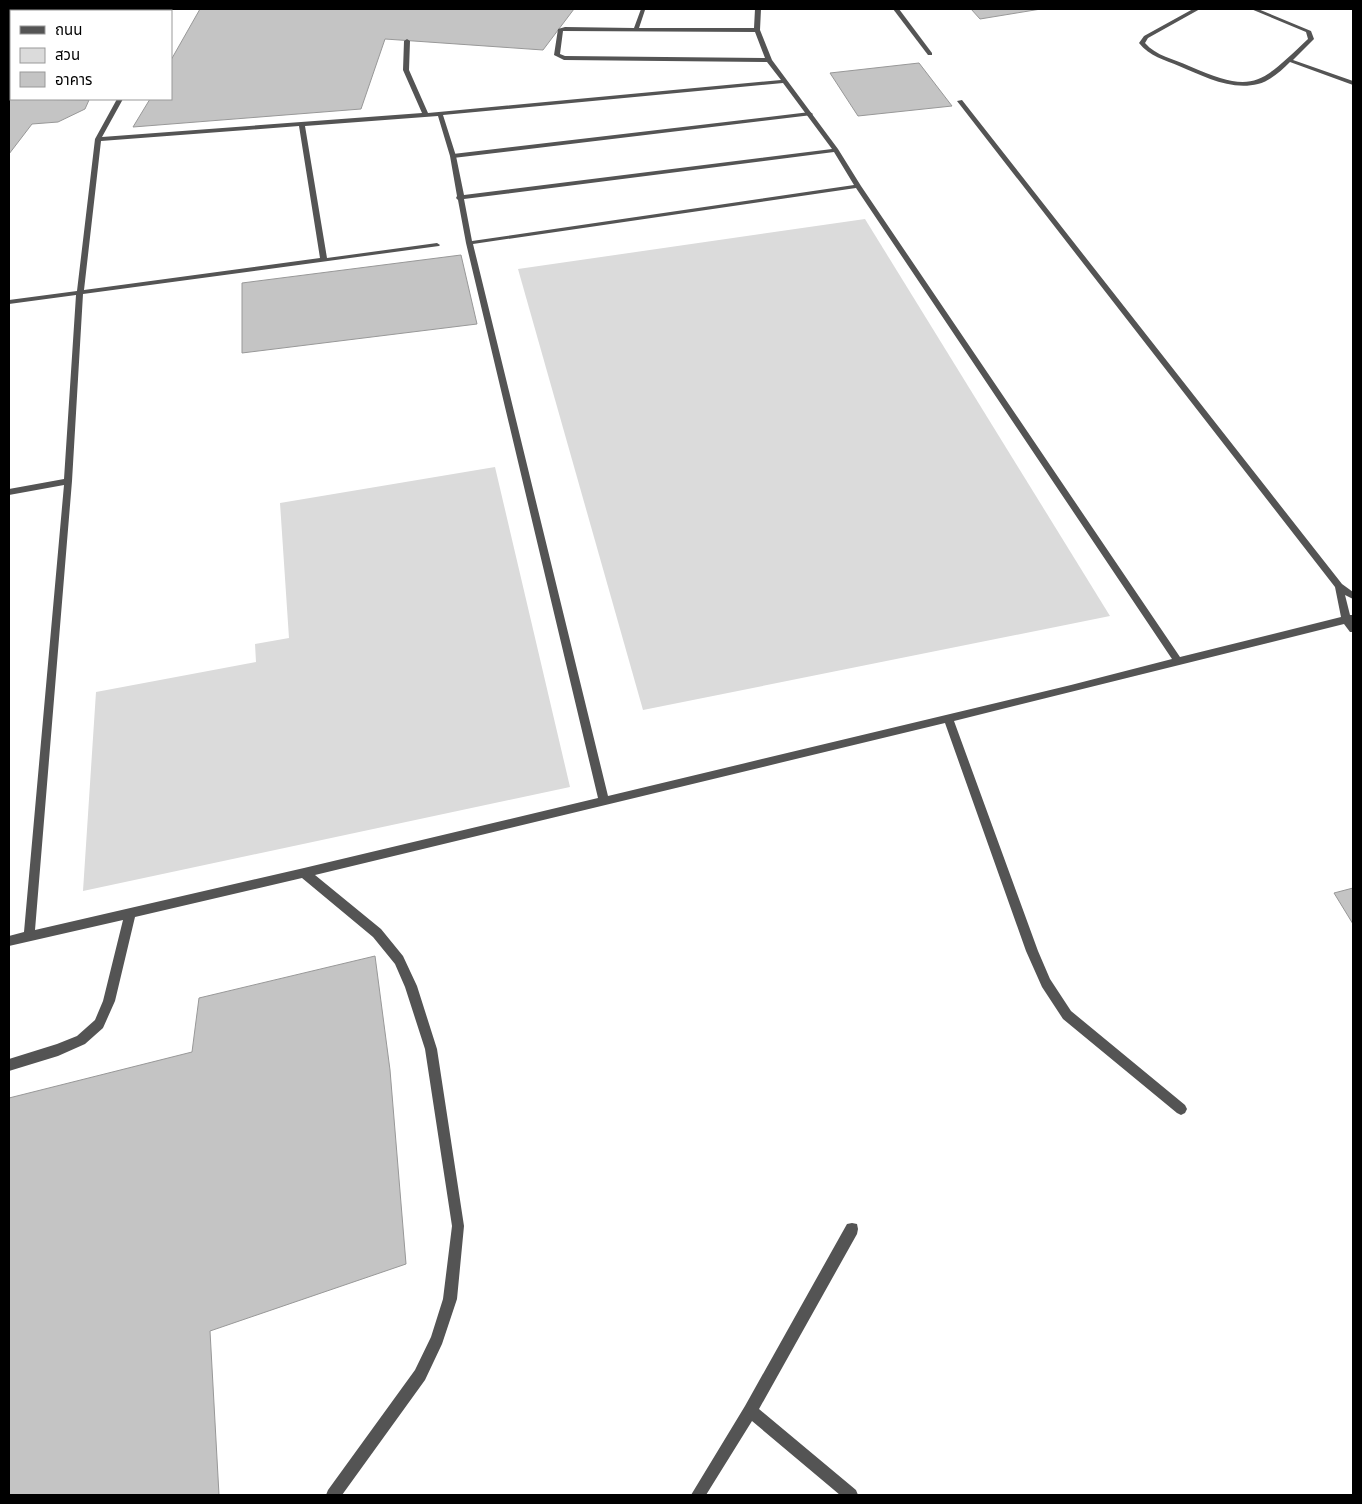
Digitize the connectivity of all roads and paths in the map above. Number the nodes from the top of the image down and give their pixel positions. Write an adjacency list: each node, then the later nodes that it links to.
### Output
1 (758, 9): 7 (street)
2 (896, 9): 9 (street)
3 (1197, 9): 11 (street)
4 (1254, 9): 11 (street)
5 (642, 10): 6 (street)
6 (636, 30): 7 (street); 10 (street)
7 (757, 30): 10 (street)
8 (407, 41): 18 (street)
9 (930, 54)
10 (769, 60): 12 (street)
11 (1289, 60): 13 (street)
12 (784, 81): 16 (street); 17 (street)
13 (1353, 83)
14 (119, 100): 20 (street)
15 (960, 101): 32 (street)
16 (440, 114): 18 (street); 22 (street)
17 (810, 114): 21 (street); 22 (street)
18 (426, 115): 19 (street)
19 (302, 124): 20 (street); 27 (street)
20 (98, 139): 28 (street)
21 (836, 150): 23 (street); 24 (street)
22 (453, 156): 24 (street)
23 (858, 186): 25 (street); 36 (street)
24 (459, 198): 25 (street)
25 (469, 243): 38 (street)
26 (437, 245): 27 (street)
27 (324, 260): 28 (street)
28 (80, 292): 29 (street); 30 (street)
29 (9, 302)
30 (68, 481): 31 (street); 41 (street)
31 (9, 492)
32 (1339, 586): 33 (street); 34 (street)
33 (1353, 596)
34 (1350, 619): 35 (street); 36 (street)
35 (1353, 628)
36 (1178, 662): 37 (street)
37 (948, 719): 38 (street); 44 (street)
38 (604, 800): 39 (street)
39 (304, 873): 40 (street); 47 (street)
40 (130, 913): 41 (street); 43 (street)
41 (29, 937): 42 (street)
42 (9, 941)
43 (9, 1065)
44 (1181, 1109)
45 (852, 1229): 46 (street)
46 (750, 1410): 48 (street); 49 (street)
47 (333, 1495)
48 (698, 1495)
49 (852, 1495)

